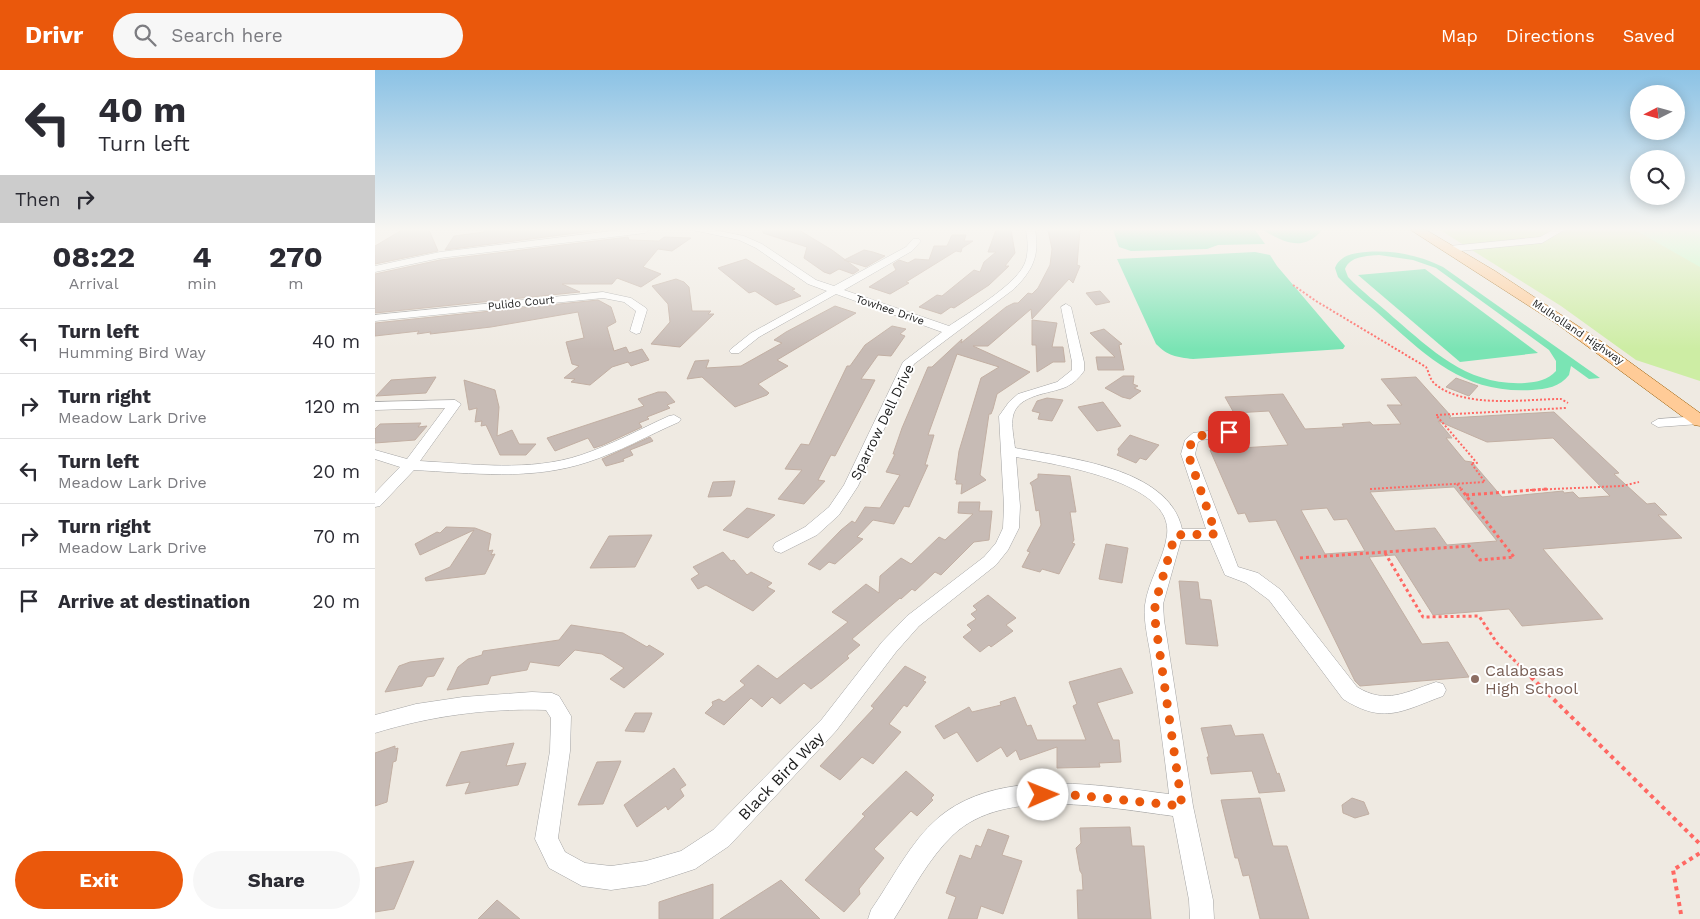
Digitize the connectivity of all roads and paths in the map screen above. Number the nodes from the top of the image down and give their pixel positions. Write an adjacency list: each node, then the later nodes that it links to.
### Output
1 (794, 270): 6 (street, Towhee Drive)
2 (872, 270): 6 (street)
3 (1026, 270): 9 (street, Sparrow Dell Drive)
4 (1486, 270): 16 (main road, Mulholland Highway)
5 (1293, 285): 12 (path)
6 (834, 291): 9 (street, Towhee Drive); 11 (street)
7 (1066, 308): 19 (street, Black Bird Way)
8 (375, 318): 10 (street, Pulido Court)
9 (948, 330): 29 (street, Sparrow Dell Drive)
10 (636, 331)
11 (735, 351)
12 (1569, 403)
13 (375, 406): 21 (street)
14 (1566, 408): 23 (path)
15 (674, 419): 21 (street)
16 (1699, 420): 17 (street)
17 (1658, 423)
18 (1229, 432): 27 (street)
19 (1008, 451): 28 (street); 33 (street, Black Bird Way)
20 (375, 454): 21 (street)
21 (410, 465): 26 (street)
22 (1639, 482): 25 (path)
23 (1457, 484): 24 (path); 25 (path)
24 (1370, 489)
25 (1465, 495): 30 (path)
26 (375, 502)
27 (1216, 534): 28 (street); 32 (street)
28 (1175, 535): 34 (street)
29 (781, 547)
30 (1385, 553): 31 (path); 35 (path)
31 (1300, 558)
32 (1436, 690)
33 (375, 724)
34 (1182, 806): 38 (street); 39 (street)
35 (1700, 844)
36 (1700, 853): 37 (path)
37 (1681, 914)
38 (880, 919)
39 (1202, 919)

